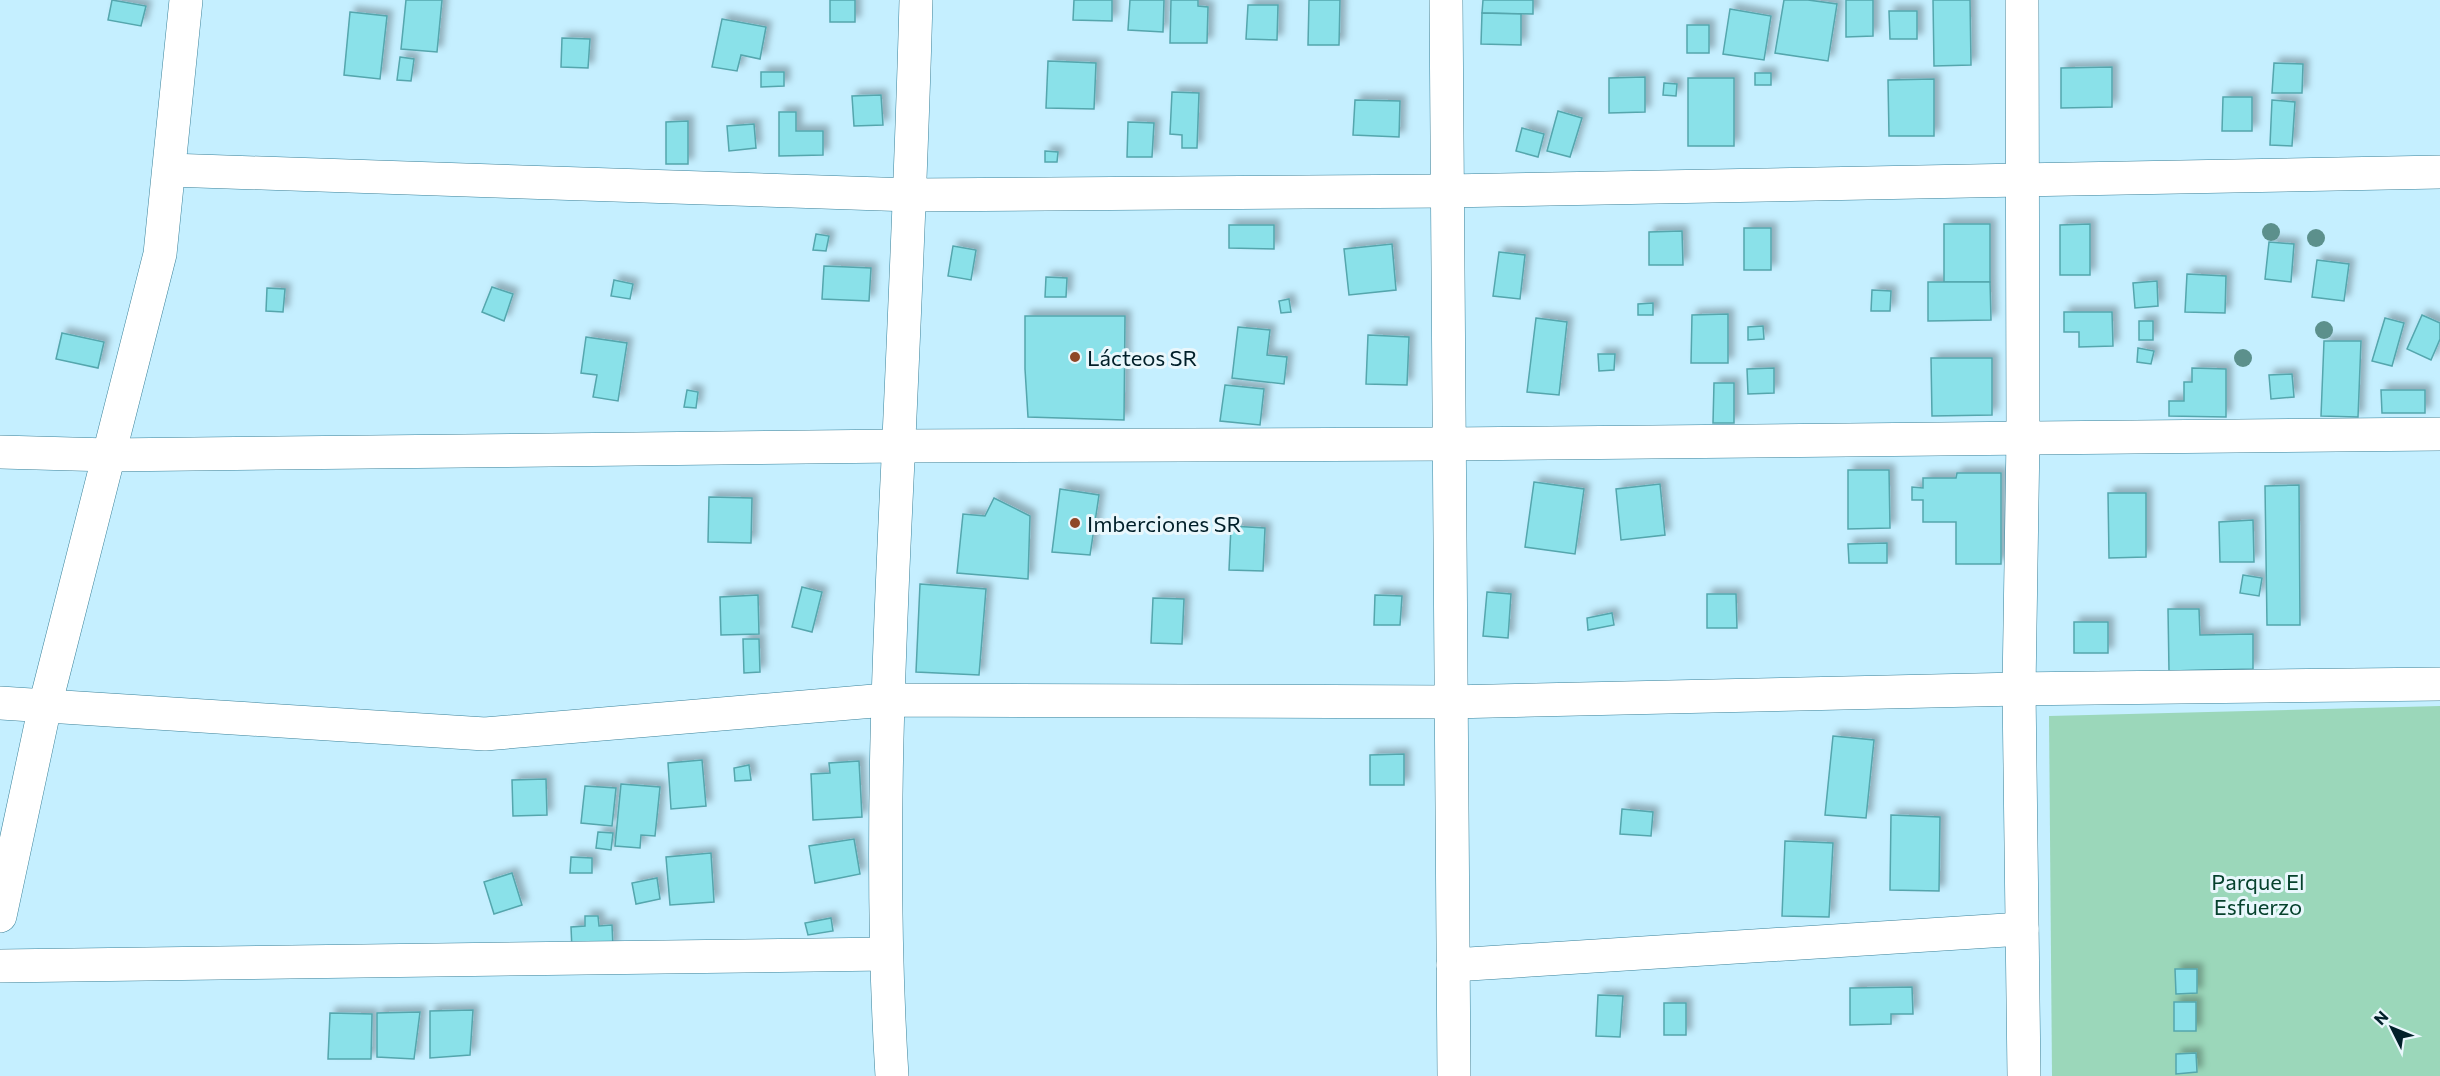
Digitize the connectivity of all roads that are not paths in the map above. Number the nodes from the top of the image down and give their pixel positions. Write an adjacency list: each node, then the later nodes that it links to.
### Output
1 (186, 0): 5 (street)
2 (916, 0): 9 (street)
3 (1446, 0): 8 (street)
4 (2022, 0): 7 (street)
5 (169, 170): 9 (street); 15 (street)
6 (2440, 172): 7 (street)
7 (2023, 180): 8 (street); 11 (street)
8 (1447, 191): 9 (street); 12 (street)
9 (911, 195): 13 (street)
10 (2440, 434): 11 (street)
11 (2023, 438): 12 (street); 17 (street)
12 (1449, 444): 13 (street); 19 (street)
13 (899, 446): 15 (street); 18 (street)
14 (0, 452): 15 (street)
15 (109, 455): 21 (street)
16 (2440, 684): 17 (street)
17 (2019, 688): 19 (street); 23 (street)
18 (886, 700): 19 (street); 21 (street); 24 (street)
19 (1450, 702): 25 (street)
20 (0, 704): 21 (street)
21 (45, 706): 22 (street)
22 (0, 916)
23 (2022, 929): 25 (street); 29 (street)
24 (886, 954): 26 (street); 27 (street)
25 (1453, 965): 28 (street)
26 (0, 966)
27 (892, 1076)
28 (1454, 1076)
29 (2024, 1076)

